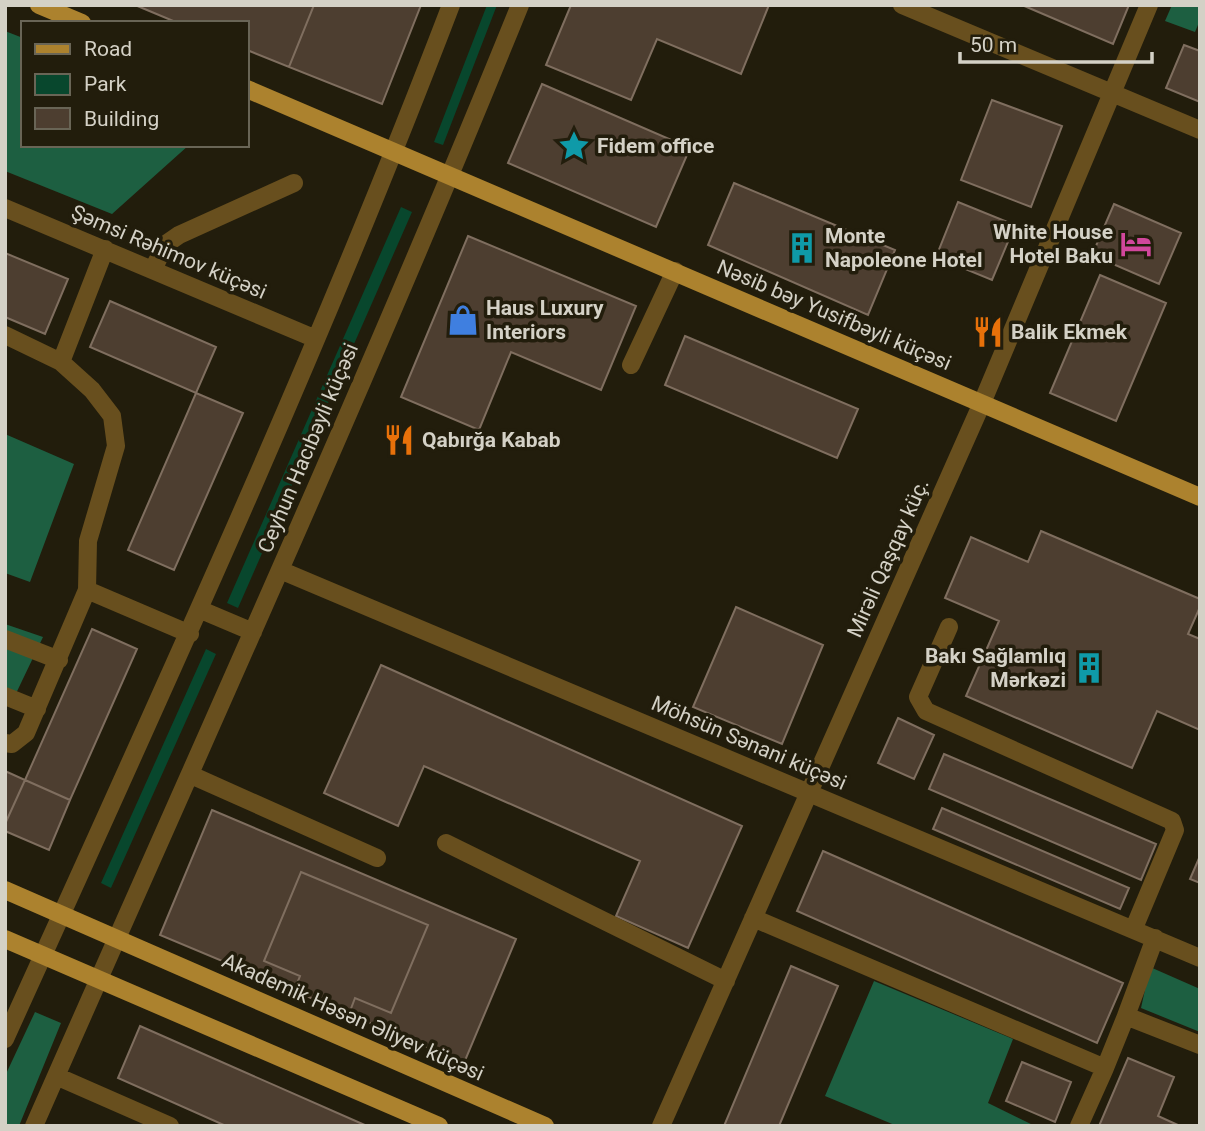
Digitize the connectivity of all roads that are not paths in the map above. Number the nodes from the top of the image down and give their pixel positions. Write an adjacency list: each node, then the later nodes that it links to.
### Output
1 (39, 5): 6 (main road)
2 (451, 5): 10 (street, Ceyhun Hacıbəyli küçəsi)
3 (520, 5): 11 (street, Ceyhun Hacıbəyli küçəsi)
4 (902, 5): 8 (street)
5 (1149, 5): 8 (street, Mirəli Qaşqay küç.)
6 (77, 21)
7 (248, 89): 10 (main road)
8 (1114, 93): 9 (street); 21 (street, Mirəli Qaşqay küç.)
9 (1200, 130)
10 (394, 151): 11 (main road, Nəsib bəy Yusifbəyli küçəsi); 18 (street, Ceyhun Hacıbəyli küçəsi)
11 (450, 175): 16 (main road, Nəsib bəy Yusifbəyli küçəsi); 23 (street, Ceyhun Hacıbəyli küçəsi)
12 (294, 183): 15 (street)
13 (5, 208): 14 (street, Şəmsi Rəhimov küçəsi)
14 (105, 249): 15 (street, Şəmsi Rəhimov küçəsi); 19 (street)
15 (153, 269): 18 (street, Şəmsi Rəhimov küçəsi)
16 (675, 271): 20 (street); 21 (main road, Nəsib bəy Yusifbəyli küçəsi)
17 (5, 335): 19 (street)
18 (316, 339): 25 (street, Ceyhun Hacıbəyli küçəsi)
19 (61, 362): 24 (street)
20 (631, 366)
21 (982, 403): 22 (main road, Nəsib bəy Yusifbəyli küçəsi); 35 (street, Mirəli Qaşqay küç.)
22 (1200, 498)
23 (281, 570): 27 (street, Ceyhun Hacıbəyli küçəsi); 35 (street, Möhsün Sənani küçəsi)
24 (87, 590): 28 (street); 30 (street)
25 (201, 610): 27 (street); 28 (street, Ceyhun Hacıbəyli küçəsi)
26 (949, 627): 41 (street)
27 (253, 632): 34 (street, Ceyhun Hacıbəyli küçəsi)
28 (190, 634): 39 (street, Ceyhun Hacıbəyli küçəsi)
29 (5, 639): 30 (street)
30 (59, 660): 32 (street)
31 (5, 696): 32 (street)
32 (37, 709): 33 (street)
33 (5, 743)
34 (191, 775): 37 (street); 43 (street, Ceyhun Hacıbəyli küçəsi)
35 (807, 792): 40 (street, Mirəli Qaşqay küç.); 41 (street, Möhsün Sənani küçəsi)
36 (446, 843): 48 (street)
37 (377, 858)
38 (5, 890): 39 (main road, Akademik Həsən Əliyev küçəsi)
39 (62, 915): 43 (main road, Akademik Həsən Əliyev küçəsi); 45 (street, Ceyhun Hacıbəyli küçəsi)
40 (753, 918): 48 (street, Mirəli Qaşqay küç.); 52 (street)
41 (1134, 928): 42 (street, Möhsün Sənani küçəsi)
42 (1155, 938): 46 (street, Möhsün Sənani küçəsi); 49 (street)
43 (117, 939): 47 (street, Ceyhun Hacıbəyli küçəsi); 57 (main road, Akademik Həsən Əliyev küçəsi)
44 (10, 942): 45 (main road)
45 (43, 956): 47 (main road); 50 (street, Ceyhun Hacıbəyli küçəsi)
46 (1200, 958)
47 (98, 980): 53 (street, Ceyhun Hacıbəyli küçəsi); 56 (main road)
48 (726, 981): 58 (street, Mirəli Qaşqay küç.)
49 (1126, 1016): 51 (street); 52 (street)
50 (5, 1039)
51 (1200, 1045)
52 (1105, 1068): 59 (street)
53 (56, 1076): 54 (street); 55 (street)
54 (166, 1125)
55 (34, 1126)
56 (439, 1126)
57 (545, 1126)
58 (661, 1126)
59 (1079, 1126)

